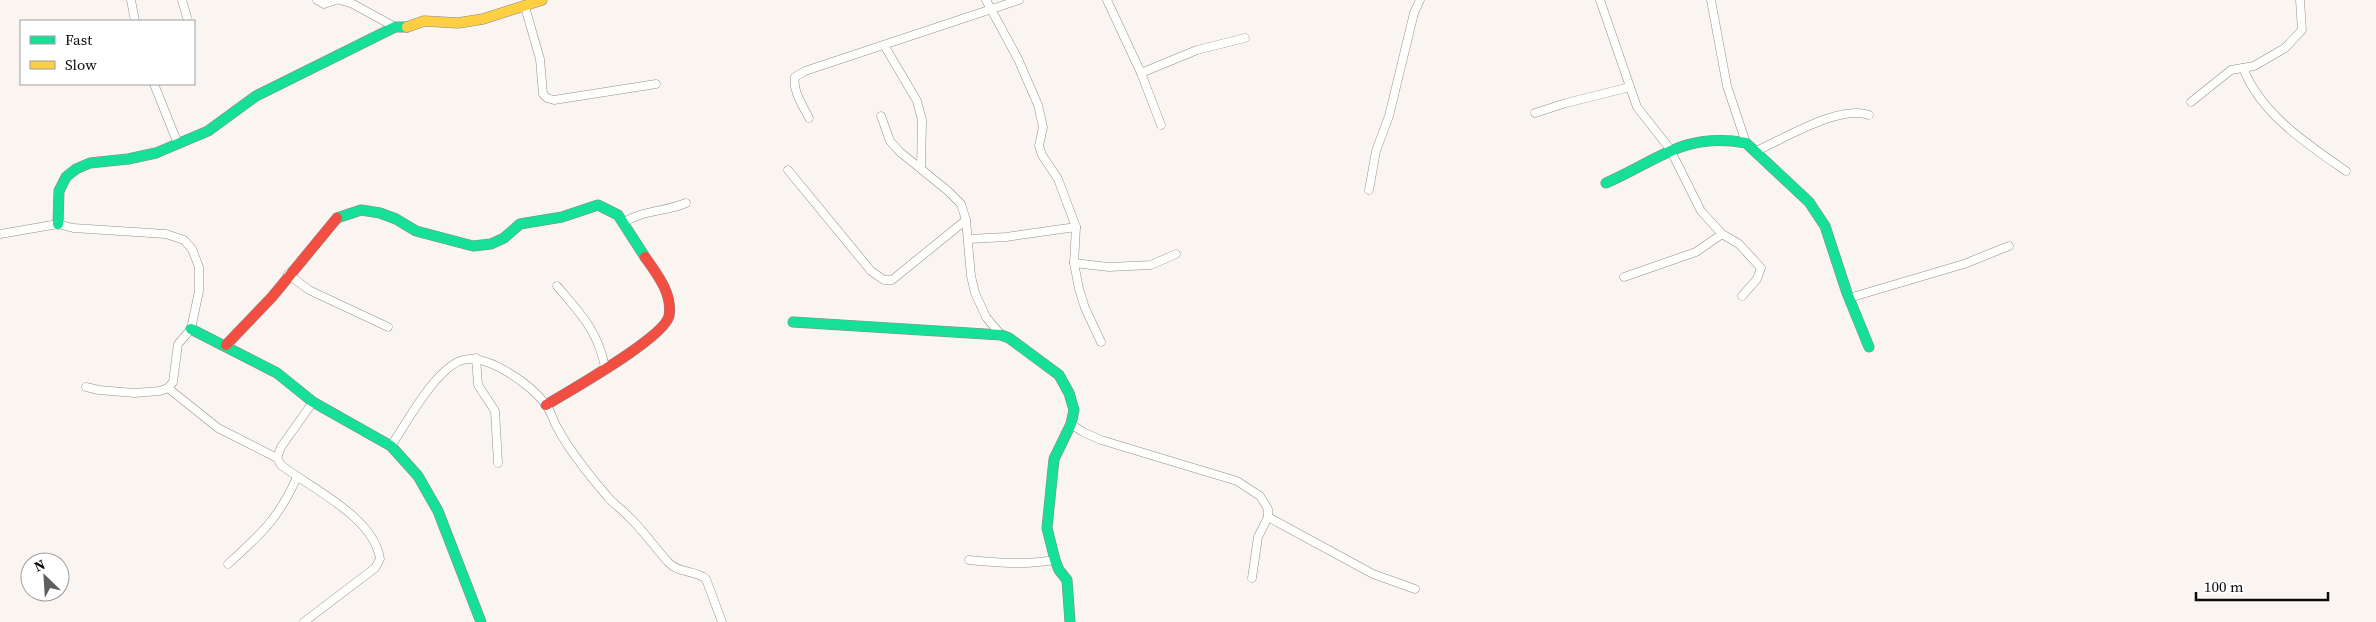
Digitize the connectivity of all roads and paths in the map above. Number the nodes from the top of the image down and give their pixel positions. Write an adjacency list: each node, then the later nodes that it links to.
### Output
1 (131, 0): 16 (street)
2 (182, 0): 15 (street)
3 (317, 0): 4 (street)
4 (338, 0): 17 (street)
5 (542, 0): 13 (street)
6 (986, 0): 14 (street)
7 (1019, 0): 14 (street)
8 (1107, 0): 21 (street)
9 (1420, 0): 39 (street)
10 (1600, 0): 24 (street)
11 (1711, 0): 31 (street)
12 (2300, 0): 20 (street)
13 (525, 7): 17 (street); 22 (street)
14 (991, 8): 19 (street); 44 (street)
15 (187, 17)
16 (135, 20)
17 (395, 27): 32 (street)
18 (1246, 38): 21 (street)
19 (884, 45): 29 (street); 35 (street)
20 (2243, 68): 25 (street); 37 (street)
21 (1141, 73): 30 (street)
22 (656, 84)
23 (154, 85): 32 (street)
24 (1630, 87): 26 (street); 33 (street)
25 (2191, 102)
26 (1535, 113)
27 (1869, 115): 34 (street)
28 (881, 116): 35 (street)
29 (809, 118)
30 (1161, 125)
31 (1746, 143): 33 (street); 34 (street)
32 (178, 144): 43 (street)
33 (1670, 149): 38 (street); 46 (street)
34 (1756, 151): 55 (street)
35 (921, 168): 41 (street)
36 (788, 170): 41 (street)
37 (2346, 171)
38 (1606, 183)
39 (1369, 190)
40 (686, 203): 42 (street)
41 (966, 220): 47 (street)
42 (623, 223): 51 (street); 64 (street)
43 (58, 224): 45 (street); 58 (street)
44 (1076, 227): 47 (street); 50 (street)
45 (0, 234)
46 (1722, 234): 52 (street); 54 (street)
47 (969, 239): 59 (street)
48 (2009, 246): 55 (street)
49 (1176, 254): 50 (street)
50 (1074, 264): 60 (street)
51 (288, 274): 57 (street); 61 (street)
52 (1624, 277)
53 (557, 286): 64 (street)
54 (1742, 296)
55 (1849, 298): 62 (street)
56 (793, 322): 59 (street)
57 (388, 327)
58 (191, 329): 61 (street); 66 (street)
59 (1000, 335): 69 (street)
60 (1101, 342)
61 (226, 345): 67 (street)
62 (1869, 347)
63 (476, 358): 68 (street); 70 (street); 72 (street)
64 (605, 367): 68 (street)
65 (86, 387): 66 (street)
66 (168, 388): 71 (street)
67 (313, 402): 70 (street); 71 (street)
68 (546, 405): 82 (street)
69 (1071, 424): 74 (street); 76 (street)
70 (391, 446): 81 (street)
71 (277, 458): 73 (street)
72 (498, 463)
73 (298, 477): 77 (street); 80 (street)
74 (1268, 517): 78 (street); 79 (street)
75 (969, 560): 76 (street)
76 (1055, 560): 83 (street)
77 (228, 564)
78 (1252, 578)
79 (1415, 589)
80 (304, 622)
81 (481, 622)
82 (722, 622)
83 (1070, 622)

